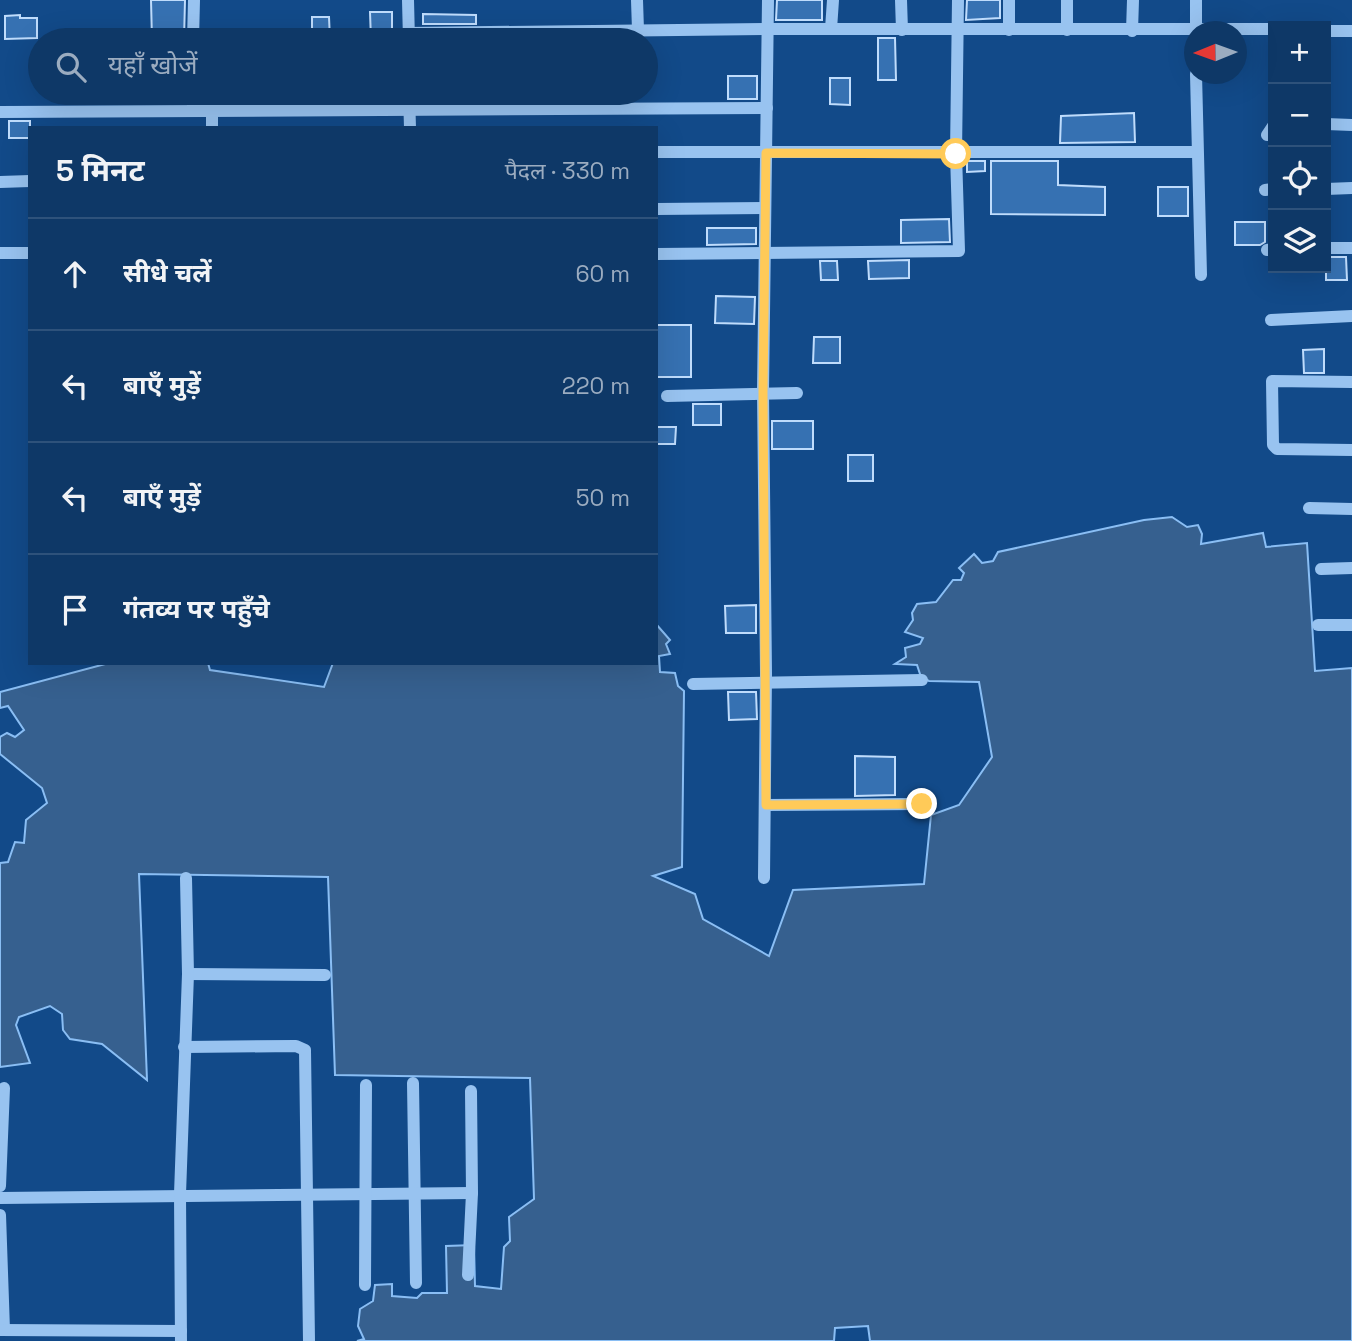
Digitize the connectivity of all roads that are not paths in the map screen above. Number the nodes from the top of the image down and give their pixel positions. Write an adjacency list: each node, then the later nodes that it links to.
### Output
1 (194, 0): 13 (street)
2 (408, 0): 14 (street)
3 (637, 0): 15 (street)
4 (768, 0): 16 (street)
5 (833, 0): 17 (street)
6 (901, 0): 20 (street)
7 (958, 0): 21 (street)
8 (1009, 0): 22 (street)
9 (1067, 0): 23 (street)
10 (1133, 0): 25 (street)
11 (1196, 0): 12 (street)
12 (1196, 21)
13 (193, 28)
14 (409, 28)
15 (638, 28)
16 (768, 29): 17 (street); 19 (street); 33 (street)
17 (831, 29): 20 (street)
18 (1268, 29): 24 (street)
19 (658, 30)
20 (902, 30): 21 (street)
21 (958, 30): 22 (street); 44 (street)
22 (1009, 30): 23 (street)
23 (1067, 30): 25 (street)
24 (1247, 30)
25 (1132, 31): 26 (street)
26 (1184, 31)
27 (1331, 31): 28 (street)
28 (1352, 31)
29 (1196, 84): 42 (street)
30 (193, 105): 34 (street)
31 (410, 105): 32 (street)
32 (410, 108): 33 (street); 35 (street); 40 (street)
33 (767, 108): 43 (street)
34 (193, 109): 35 (street); 36 (street)
35 (212, 109): 39 (street)
36 (0, 112)
37 (1331, 124): 38 (street)
38 (1352, 125)
39 (212, 126)
40 (410, 126)
41 (658, 152): 43 (street)
42 (1196, 152): 44 (street); 57 (street)
43 (766, 153): 44 (street); 49 (street)
44 (956, 154): 53 (street)
45 (28, 181): 46 (street)
46 (0, 182)
47 (1331, 188): 48 (street)
48 (1352, 188)
49 (765, 208): 50 (street); 53 (street)
50 (658, 209)
51 (1331, 248): 52 (street)
52 (1352, 248)
53 (765, 252): 56 (street); 61 (street)
54 (0, 253): 55 (street)
55 (28, 253)
56 (658, 254)
57 (1201, 275)
58 (1352, 316): 59 (street)
59 (1271, 320)
60 (1352, 382): 64 (street)
61 (763, 392): 62 (street); 63 (street); 72 (street)
62 (797, 393)
63 (667, 396)
64 (1352, 450)
65 (1309, 508): 66 (street)
66 (1352, 509)
67 (1352, 568): 68 (street)
68 (1321, 569)
69 (1318, 625): 70 (street)
70 (1352, 625)
71 (922, 680): 72 (street)
72 (766, 682): 73 (street); 75 (street)
73 (693, 684)
74 (922, 804): 75 (street)
75 (766, 805): 77 (street)
76 (186, 878): 78 (street)
77 (764, 878)
78 (188, 974): 79 (street); 80 (street)
79 (325, 975)
80 (184, 1047): 86 (street); 90 (street)
81 (413, 1083): 88 (street)
82 (366, 1085): 87 (street)
83 (4, 1088): 85 (street)
84 (471, 1091): 89 (street)
85 (0, 1186)
86 (309, 1194): 87 (street); 90 (street); 98 (street)
87 (368, 1194): 88 (street); 95 (street)
88 (416, 1194): 89 (street); 94 (street)
89 (472, 1194): 93 (street)
90 (180, 1195): 91 (street); 97 (street)
91 (0, 1198)
92 (0, 1215): 96 (street)
93 (468, 1275)
94 (416, 1283)
95 (366, 1285)
96 (2, 1330): 97 (street)
97 (181, 1336)
98 (309, 1341)

